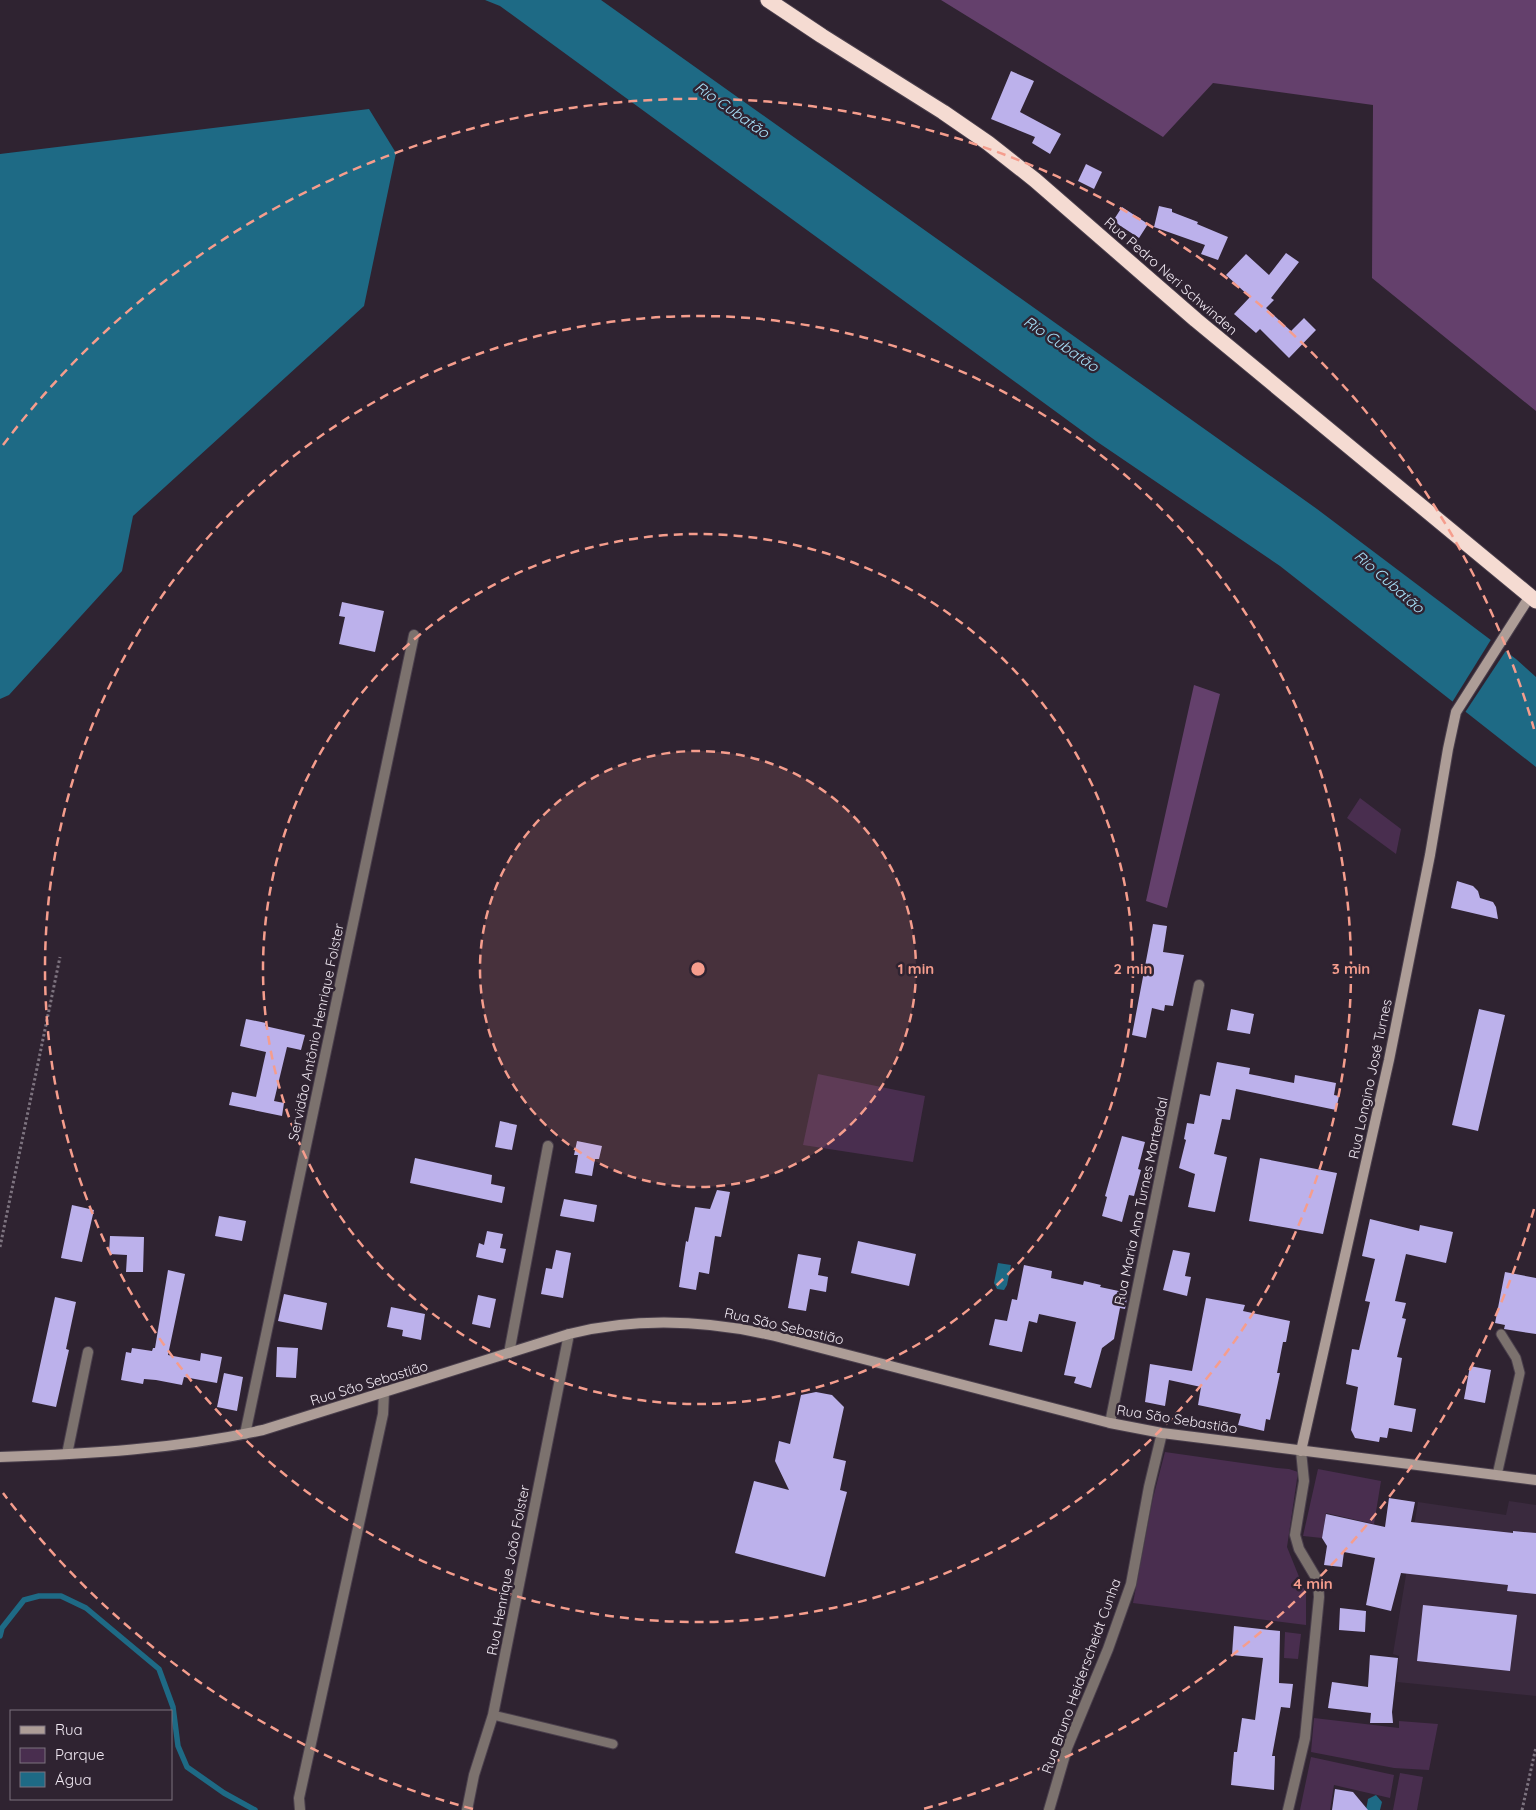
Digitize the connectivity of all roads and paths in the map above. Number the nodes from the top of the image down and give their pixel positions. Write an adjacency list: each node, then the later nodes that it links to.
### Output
1 (768, 0): 2 (highway, Rua Pedro Neri Schwinden)
2 (1533, 598): 16 (main road, Rua Longino José Turnes)
3 (414, 635): 15 (street, Servidão Antônio Henrique Folster)
4 (60, 957): 7 (path)
5 (1199, 985): 13 (street, Rua Maria Ana Turnes Martendal)
6 (548, 1146): 11 (street)
7 (0, 1247)
8 (569, 1334): 11 (main road, Rua São Sebastião); 13 (main road, Rua São Sebastião); 21 (street, Rua Henrique João Folster)
9 (1501, 1334): 19 (lane)
10 (88, 1352): 17 (street)
11 (508, 1353): 12 (main road, Rua São Sebastião)
12 (384, 1392): 15 (main road, Rua São Sebastião); 24 (street)
13 (1110, 1422): 14 (main road, Rua São Sebastião)
14 (1162, 1433): 16 (main road, Rua São Sebastião); 26 (street, Rua Bruno Heiderscheidt Cunha)
15 (245, 1434): 17 (main road, Rua São Sebastião)
16 (1301, 1451): 19 (main road, Rua São Sebastião); 27 (street)
17 (66, 1454): 18 (main road, Rua São Sebastião)
18 (0, 1457)
19 (1496, 1475): 20 (main road, Rua São Sebastião)
20 (1536, 1480)
21 (493, 1715): 22 (lane); 25 (street, Rua Henrique João Folster)
22 (613, 1744)
23 (1536, 1747): 28 (path)
24 (300, 1810)
25 (467, 1810)
26 (1049, 1810)
27 (1288, 1810)
28 (1522, 1810)

